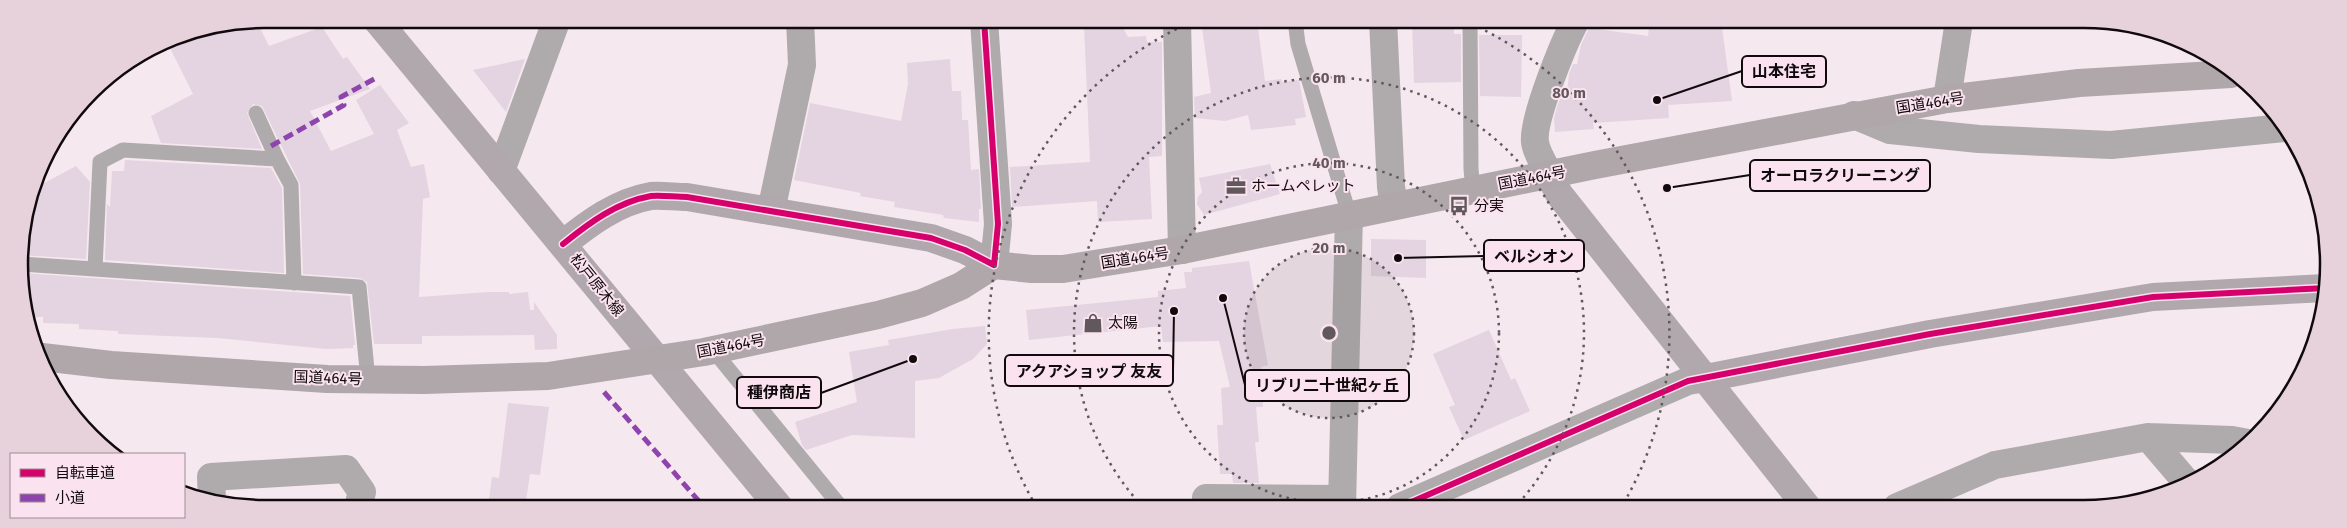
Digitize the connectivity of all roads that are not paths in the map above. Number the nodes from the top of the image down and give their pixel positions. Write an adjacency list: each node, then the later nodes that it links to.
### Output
1 (383, 28): 17 (street, 松戸原木線)
2 (554, 28): 17 (street)
3 (800, 28): 21 (street)
4 (985, 28): 26 (street)
5 (1177, 28): 24 (street)
6 (1297, 28): 22 (lane)
7 (1384, 28): 20 (street)
8 (1470, 28): 19 (lane)
9 (1572, 28): 18 (street)
10 (1958, 28): 12 (street)
11 (2225, 74): 12 (highway, 国道464号)
12 (1947, 99): 14 (highway, 国道464号)
13 (256, 113): 16 (lane)
14 (1854, 115): 15 (street); 18 (highway, 国道464号)
15 (2277, 129)
16 (277, 159): 27 (lane); 28 (lane)
17 (501, 171): 23 (street, 松戸原木線)
18 (1548, 174): 19 (highway, 国道464号); 32 (street)
19 (1473, 190): 20 (highway, 国道464号)
20 (1394, 206): 22 (highway, 国道464号)
21 (771, 211): 23 (street); 26 (street)
22 (1349, 214): 24 (highway, 国道464号); 43 (street)
23 (563, 244): 40 (street, 松戸原木線)
24 (1182, 250): 26 (highway, 国道464号)
25 (28, 265): 27 (lane)
26 (994, 265): 30 (highway, 国道464号)
27 (95, 270): 28 (lane)
28 (294, 283): 33 (lane)
29 (2318, 288): 32 (street)
30 (708, 351): 33 (highway, 国道464号); 41 (lane)
31 (47, 358): 33 (highway, 国道464号)
32 (1706, 378): 44 (street); 45 (street)
33 (368, 380)
34 (2148, 437): 35 (street); 36 (street); 46 (street)
35 (2240, 441)
36 (2183, 478)
37 (212, 494): 39 (street)
38 (1206, 498): 42 (street)
39 (360, 500)
40 (773, 500)
41 (835, 500)
42 (1260, 500)
43 (1342, 500)
44 (1416, 500)
45 (1802, 500)
46 (1913, 500)

